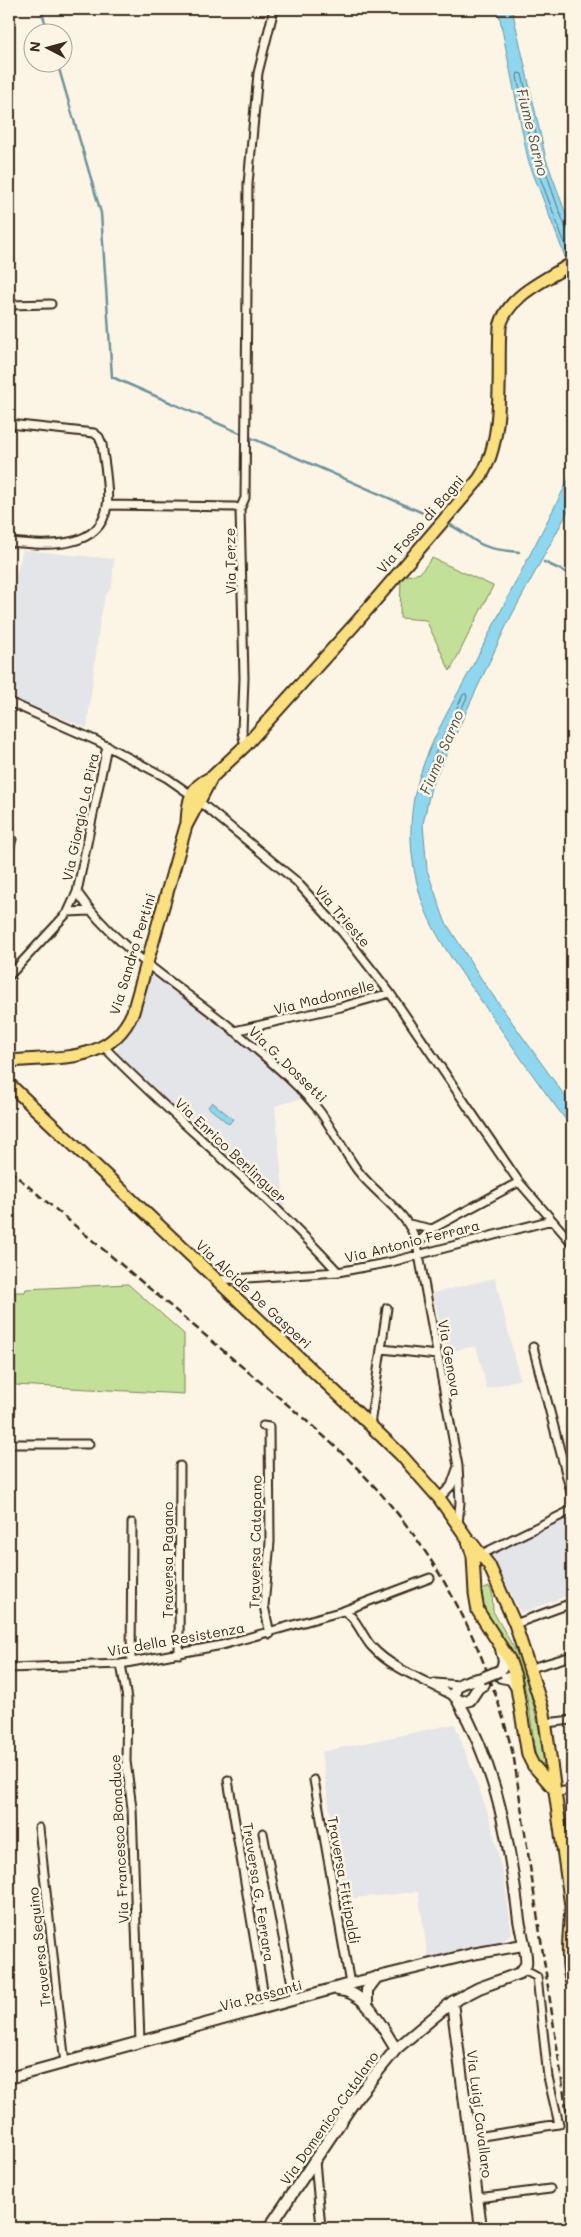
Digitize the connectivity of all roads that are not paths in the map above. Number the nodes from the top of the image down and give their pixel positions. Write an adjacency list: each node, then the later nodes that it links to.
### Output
1 (274, 9): 7 (street)
2 (572, 263): 11 (main road, Via Fosso di Bagni)
3 (51, 304): 4 (street)
4 (9, 305)
5 (9, 424): 6 (street)
6 (108, 505): 7 (street, Via Terze); 8 (street)
7 (240, 509): 11 (street, Via Terze)
8 (9, 542)
9 (9, 702): 10 (street, Via Trieste)
10 (107, 746): 12 (street, Via Trieste); 15 (street, Via Giorgio La Pira)
11 (245, 746): 12 (main road, Via Fosso di Bagni)
12 (195, 798): 18 (main road, Via Sandro Pertini); 20 (street, Via Trieste)
13 (9, 838): 14 (street)
14 (9, 850)
15 (77, 892): 16 (street, Via Giorgio La Pira); 17 (street, Via Giorgio La Pira)
16 (90, 911): 17 (street); 18 (street, Via Giorgio La Pira)
17 (68, 912): 19 (street, Via Giorgio La Pira)
18 (146, 964): 21 (street, Via G. Dossetti); 22 (main road, Via Sandro Pertini)
19 (9, 976)
20 (390, 993): 21 (street, Via Madonnelle); 25 (street, Via Trieste)
21 (234, 1031): 27 (street, Via G. Dossetti)
22 (104, 1047): 23 (main road, Via Sandro Pertini); 32 (street, Via Enrico Berlinguer)
23 (9, 1061)
24 (9, 1084): 33 (main road, Via Alcide De Gasperi)
25 (519, 1182): 26 (street, Via Trieste); 28 (street)
26 (552, 1220): 29 (street, Via Trieste); 31 (street, Via Antonio Ferrara)
27 (409, 1224): 28 (street); 30 (street, Via G. Dossetti)
28 (432, 1229): 30 (street)
29 (572, 1243)
30 (417, 1244): 31 (street, Via G. Dossetti)
31 (418, 1254): 32 (street, Via Antonio Ferrara); 37 (street, Via Genova)
32 (338, 1272): 33 (street, Via Antonio Ferrara)
33 (217, 1280): 38 (main road, Via Alcide De Gasperi)
34 (387, 1308): 36 (street)
35 (533, 1347): 44 (street)
36 (382, 1349): 37 (street); 38 (street)
37 (437, 1355): 43 (street, Via Genova)
38 (370, 1425): 45 (main road, Via Alcide De Gasperi)
39 (263, 1426): 57 (street, Traversa Catapano)
40 (9, 1444): 41 (street)
41 (89, 1444)
42 (180, 1466): 59 (street, Traversa Pagano)
43 (458, 1466): 45 (street); 48 (street, Via Genova)
44 (572, 1496)
45 (439, 1498): 48 (main road, Via Alcide De Gasperi)
46 (572, 1510): 50 (street)
47 (132, 1523): 61 (street)
48 (458, 1525): 49 (main road, Via Alcide De Gasperi)
49 (466, 1538): 50 (main road, Via Alcide De Gasperi); 53 (main road, Via Alcide De Gasperi)
50 (482, 1554): 52 (main road, Via Alcide De Gasperi)
51 (430, 1578): 55 (street, Via della Resistenza)
52 (500, 1589): 53 (main road); 56 (main road, Via Alcide De Gasperi)
53 (475, 1593): 58 (main road, Via Alcide De Gasperi)
54 (572, 1603): 56 (street)
55 (343, 1611): 57 (street, Via della Resistenza); 67 (street)
56 (515, 1624): 64 (main road, Via Alcide De Gasperi)
57 (270, 1634): 59 (street, Via della Resistenza)
58 (500, 1646): 65 (street); 69 (main road, Via Alcide De Gasperi)
59 (179, 1654): 61 (street, Via della Resistenza)
60 (572, 1656): 64 (street)
61 (131, 1662): 62 (street, Via della Resistenza)
62 (121, 1664): 63 (street, Via della Resistenza); 94 (street, Via Francesco Bonaduce)
63 (9, 1668)
64 (531, 1668): 73 (main road, Via Alcide De Gasperi)
65 (500, 1674): 66 (street); 69 (street)
66 (483, 1681): 68 (street); 70 (street)
67 (430, 1682): 68 (street); 71 (street)
68 (459, 1685): 71 (street)
69 (519, 1692): 76 (main road, Via Alcide De Gasperi)
70 (473, 1696): 71 (street); 74 (street)
71 (457, 1699): 74 (street)
72 (572, 1720): 73 (street)
73 (546, 1723): 75 (main road, Via Alcide De Gasperi)
74 (474, 1728): 84 (street)
75 (552, 1759): 76 (main road); 80 (main road, Via Alcide De Gasperi)
76 (533, 1765): 80 (main road, Via Alcide De Gasperi)
77 (228, 1780): 93 (street, Traversa G. Ferrara)
78 (314, 1780): 88 (street, Traversa Fittipaldi)
79 (572, 1790): 80 (street)
80 (557, 1792): 83 (main road, Via Alcide De Gasperi)
81 (39, 1828): 96 (street, Traversa Sequino)
82 (262, 1833): 90 (street)
83 (571, 1909): 87 (main road, Via Alcide De Gasperi)
84 (523, 1945): 85 (street); 86 (street, Via Passanti)
85 (528, 1972): 91 (street, Via Domenico Catalano); 98 (street)
86 (377, 1977): 88 (street, Via Passanti); 92 (street)
87 (572, 1982)
88 (350, 1984): 89 (street, Via Passanti)
89 (334, 1990): 90 (street, Via Passanti); 92 (street)
90 (295, 2000): 93 (street, Via Passanti)
91 (452, 2002): 95 (street, Via Domenico Catalano); 98 (street, Via Luigi Cavallaro)
92 (367, 2004): 95 (street)
93 (266, 2008): 94 (street, Via Passanti)
94 (140, 2042): 96 (street, Via Passanti)
95 (396, 2049): 99 (street, Via Domenico Catalano)
96 (65, 2064): 97 (street, Via Passanti)
97 (9, 2078)
98 (470, 2138): 101 (street, Via Luigi Cavallaro)
99 (315, 2161): 102 (street, Via Domenico Catalano); 103 (street)
100 (550, 2189): 101 (street)
101 (477, 2198): 104 (street, Via Luigi Cavallaro)
102 (269, 2228)
103 (321, 2228)
104 (481, 2228)

